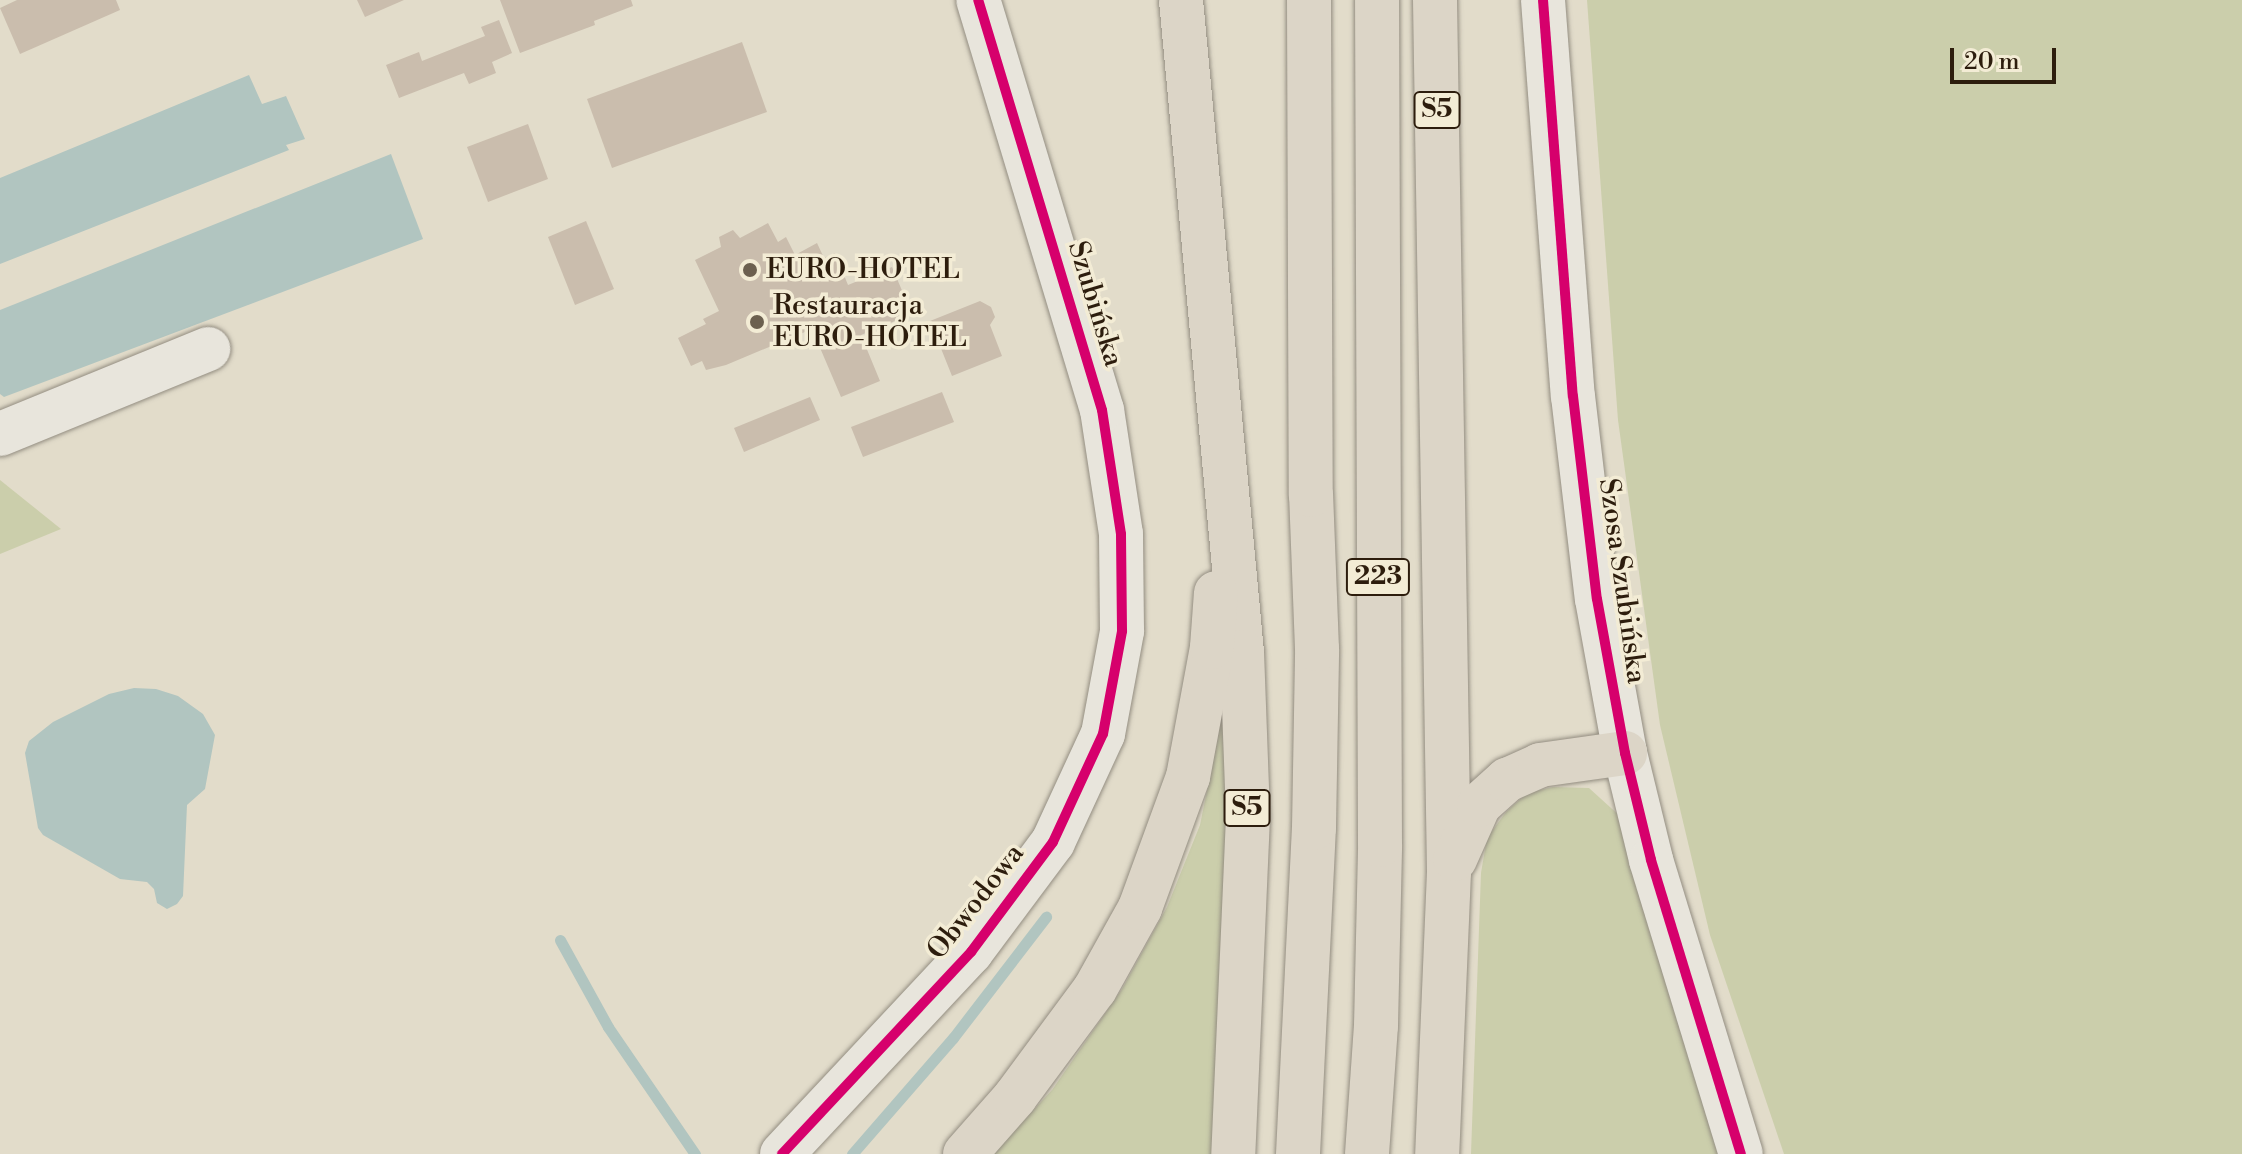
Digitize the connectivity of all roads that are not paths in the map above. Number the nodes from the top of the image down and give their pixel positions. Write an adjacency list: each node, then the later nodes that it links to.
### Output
1 (978, 0): 10 (street, Szubińska)
2 (1181, 0): 9 (main road, S5)
3 (1309, 0): 16 (main road, 223)
4 (1377, 0): 17 (main road, 223)
5 (1435, 0): 12 (main road, S5)
6 (1543, 0): 11 (street, Szosa Szubińska)
7 (208, 349): 8 (street)
8 (0, 434)
9 (1226, 463): 14 (main road); 15 (main road, S5)
10 (1122, 631): 13 (street, Obwodowa)
11 (1625, 753): 12 (main road); 19 (street, Szosa Szubińska)
12 (1449, 872): 18 (main road, S5)
13 (782, 1154)
14 (965, 1154)
15 (1233, 1154)
16 (1298, 1154)
17 (1367, 1154)
18 (1437, 1154)
19 (1741, 1154)

